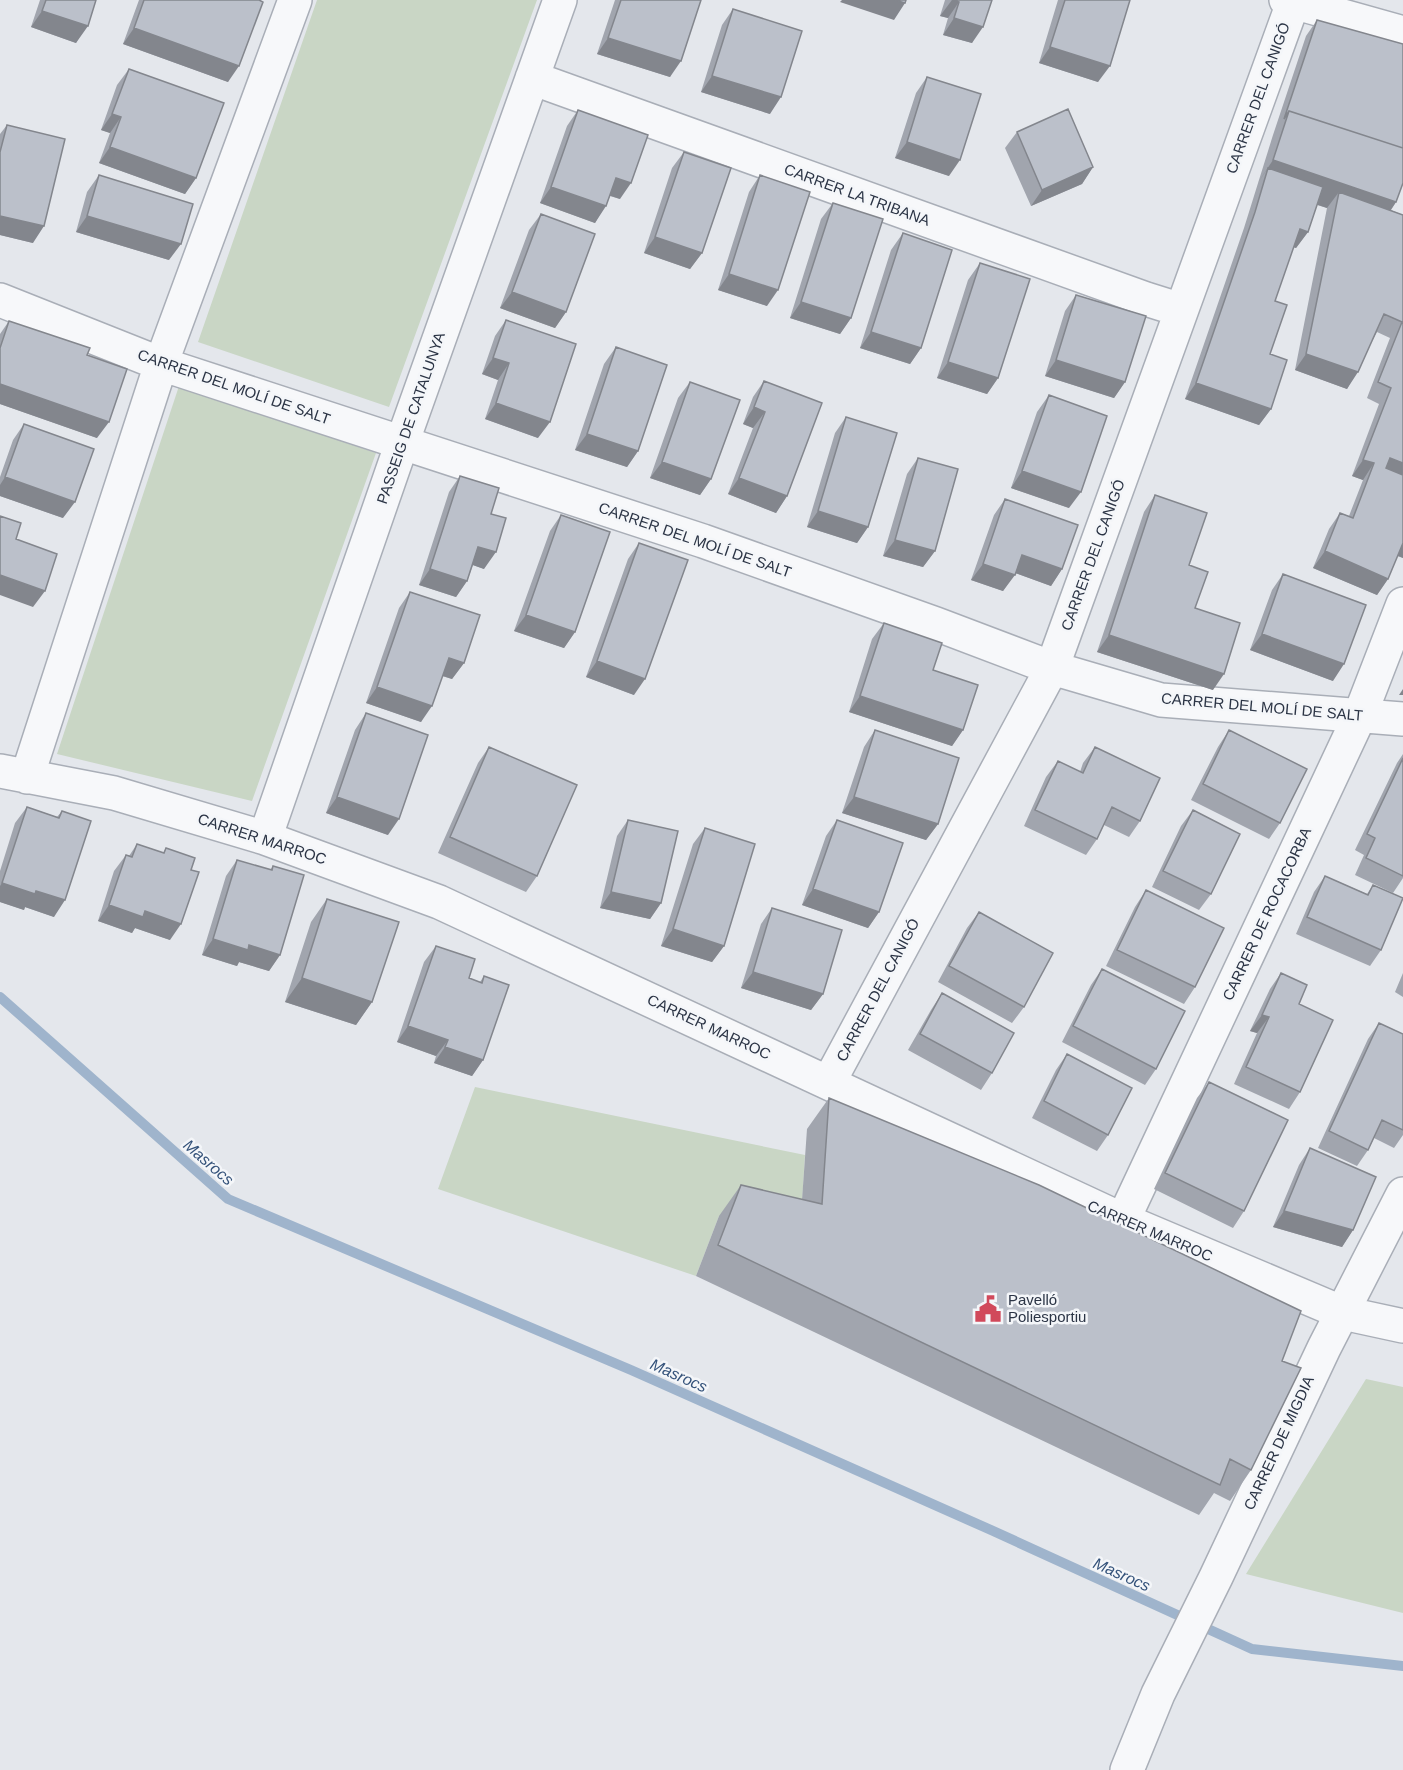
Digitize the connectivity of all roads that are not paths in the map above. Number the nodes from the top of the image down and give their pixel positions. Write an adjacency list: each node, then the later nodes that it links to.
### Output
1 (294, 0): 8 (street)
2 (560, 0): 5 (street, PASSEIG DE CATALUNYA)
3 (1291, 1): 4 (street); 7 (street, CARRER DEL CANIGÓ)
4 (1403, 33)
5 (532, 78): 7 (street, CARRER LA TRIBANA); 9 (street, PASSEIG DE CATALUNYA)
6 (0, 300): 8 (street, CARRER DEL MOLÍ DE SALT)
7 (1181, 310): 11 (street, CARRER DEL CANIGÓ)
8 (161, 364): 9 (street, CARRER DEL MOLÍ DE SALT); 14 (street)
9 (402, 443): 11 (street, CARRER DEL MOLÍ DE SALT); 15 (street, PASSEIG DE CATALUNYA)
10 (1403, 604): 12 (street, CARRER DE ROCACORBA)
11 (1052, 668): 12 (street, CARRER DEL MOLÍ DE SALT); 16 (street, CARRER DEL CANIGÓ)
12 (1360, 715): 13 (street, CARRER DEL MOLÍ DE SALT); 18 (street, CARRER DE ROCACORBA)
13 (1403, 719)
14 (14, 774): 15 (street, CARRER MARROC)
15 (265, 838): 16 (street, CARRER MARROC)
16 (829, 1082): 18 (street, CARRER MARROC)
17 (1403, 1194): 19 (street, CARRER DE MIGDIA)
18 (1123, 1220): 19 (street, CARRER MARROC)
19 (1343, 1313): 20 (street, CARRER MARROC); 21 (street, CARRER DE MIGDIA)
20 (1403, 1326)
21 (1127, 1770)

